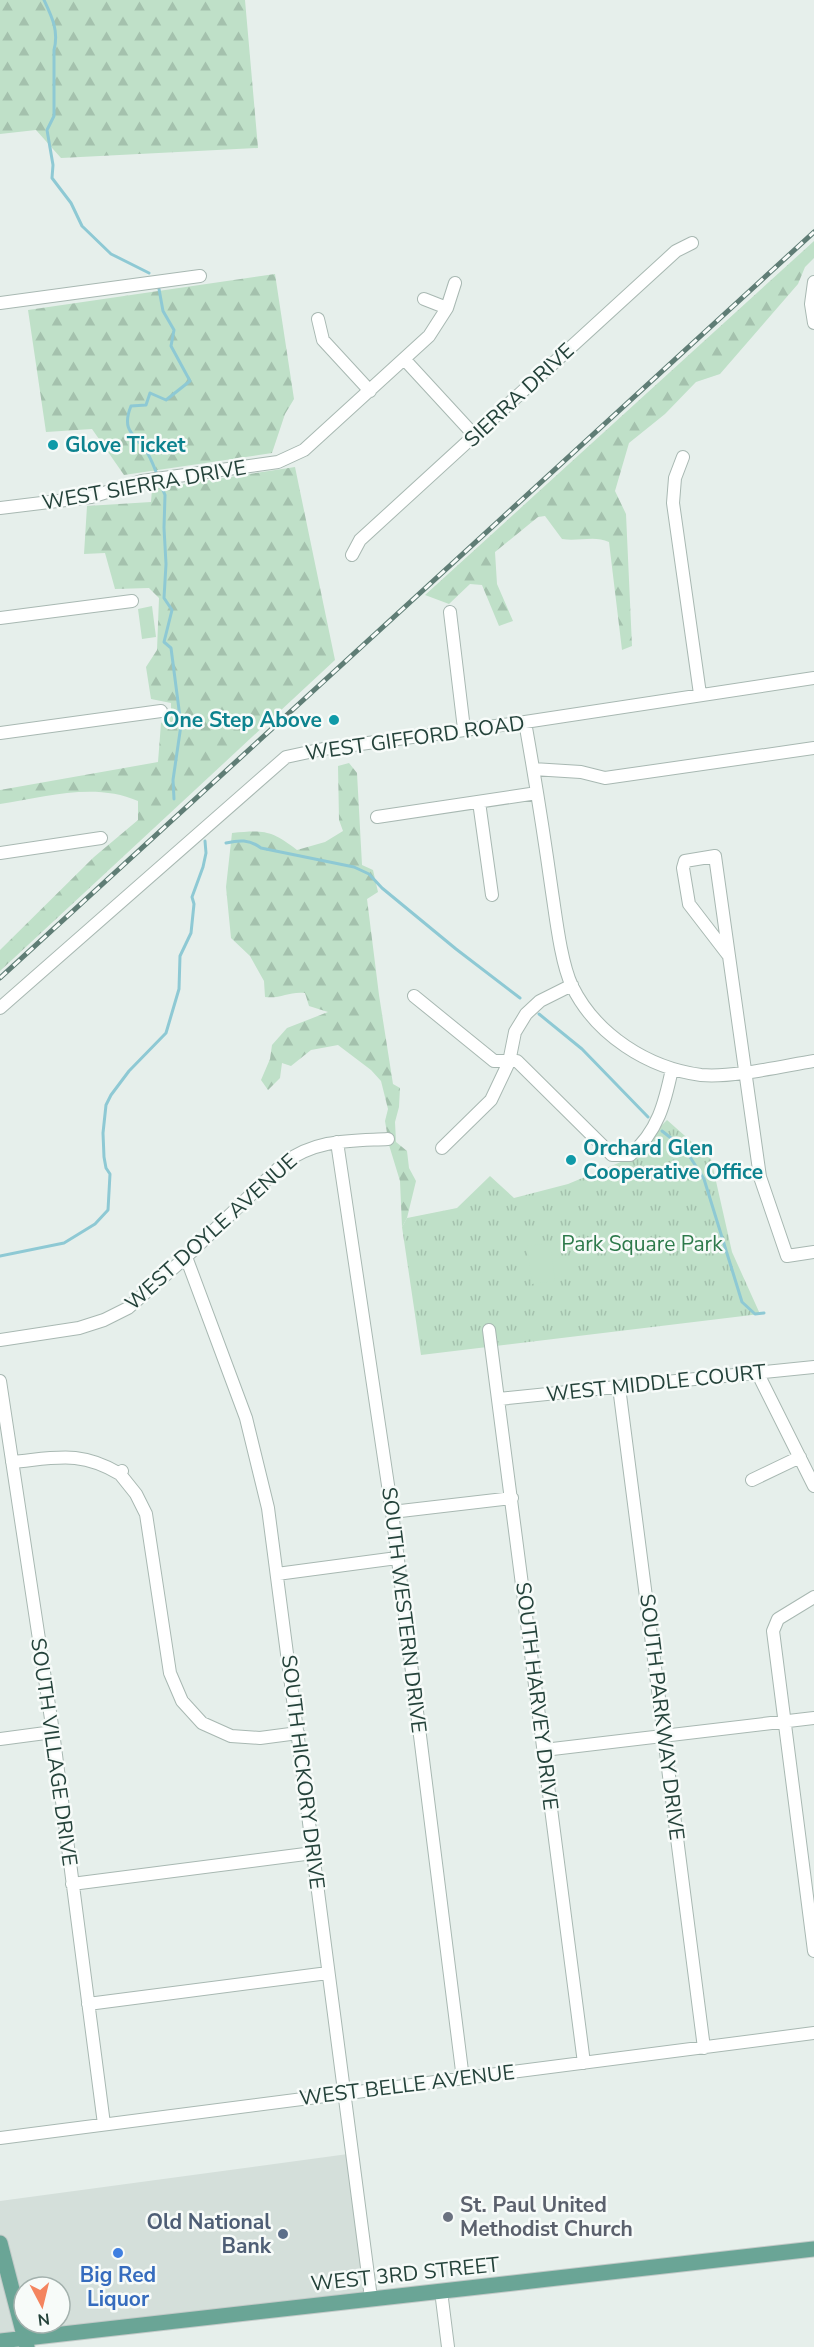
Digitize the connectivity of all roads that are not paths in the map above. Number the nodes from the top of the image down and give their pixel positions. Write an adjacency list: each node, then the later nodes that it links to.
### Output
1 (692, 243): 12 (street, SIERRA DRIVE)
2 (200, 276): 6 (street)
3 (814, 282): 9 (street)
4 (455, 283): 7 (street, WEST SIERRA DRIVE)
5 (424, 299): 7 (street)
6 (0, 303)
7 (447, 308): 10 (street, WEST SIERRA DRIVE)
8 (318, 319): 11 (street)
9 (814, 323)
10 (405, 360): 11 (street, WEST SIERRA DRIVE); 12 (street)
11 (370, 391): 14 (street, WEST SIERRA DRIVE)
12 (475, 436): 15 (street, SIERRA DRIVE)
13 (683, 457): 20 (street)
14 (0, 508)
15 (352, 555)
16 (132, 601): 18 (street)
17 (450, 612): 23 (street)
18 (0, 618)
19 (814, 678): 20 (street, WEST GIFFORD ROAD)
20 (700, 694): 22 (street, WEST GIFFORD ROAD)
21 (160, 711): 24 (street)
22 (525, 722): 23 (street, WEST GIFFORD ROAD); 26 (street)
23 (464, 729): 36 (street, WEST GIFFORD ROAD)
24 (0, 733)
25 (814, 748): 26 (street)
26 (534, 769): 27 (street)
27 (537, 793): 28 (street); 34 (street)
28 (479, 802): 29 (street); 32 (street)
29 (377, 817)
30 (101, 838): 31 (street)
31 (0, 853)
32 (492, 895)
33 (729, 956): 33 (street); 40 (street)
34 (572, 985): 38 (street); 39 (street)
35 (414, 996): 38 (street)
36 (0, 1008)
37 (814, 1061): 40 (street)
38 (509, 1062): 39 (street); 43 (street)
39 (672, 1069): 40 (street)
40 (745, 1072): 44 (street)
41 (388, 1139): 42 (street, WEST DOYLE AVENUE)
42 (337, 1142): 45 (street, WEST DOYLE AVENUE); 58 (street, SOUTH WESTERN DRIVE)
43 (442, 1148)
44 (814, 1252)
45 (186, 1257): 47 (street, WEST DOYLE AVENUE); 60 (street, SOUTH HICKORY DRIVE)
46 (489, 1330): 52 (street, SOUTH HARVEY DRIVE)
47 (0, 1340)
48 (814, 1367): 49 (street, WEST MIDDLE COURT)
49 (757, 1372): 51 (street, WEST MIDDLE COURT); 53 (street)
50 (0, 1381): 54 (street, SOUTH VILLAGE DRIVE)
51 (619, 1387): 52 (street, WEST MIDDLE COURT); 66 (street, SOUTH PARKWAY DRIVE)
52 (499, 1399): 57 (street, SOUTH HARVEY DRIVE)
53 (800, 1457): 55 (street); 56 (street)
54 (12, 1462): 64 (street, SOUTH VILLAGE DRIVE); 65 (street)
55 (752, 1480)
56 (814, 1486)
57 (512, 1498): 58 (street); 68 (street, SOUTH HARVEY DRIVE)
58 (392, 1512): 59 (street, SOUTH WESTERN DRIVE)
59 (397, 1558): 60 (street); 77 (street, SOUTH WESTERN DRIVE)
60 (277, 1574): 65 (street, SOUTH HICKORY DRIVE)
61 (814, 1597): 63 (street)
62 (814, 1718): 63 (street)
63 (785, 1722): 66 (street); 71 (street)
64 (53, 1732): 67 (street); 70 (street, SOUTH VILLAGE DRIVE)
65 (298, 1733): 69 (street, SOUTH HICKORY DRIVE)
66 (665, 1735): 68 (street); 75 (street, SOUTH PARKWAY DRIVE)
67 (0, 1739)
68 (544, 1750): 76 (street, SOUTH HARVEY DRIVE)
69 (313, 1853): 70 (street); 72 (street, SOUTH HICKORY DRIVE)
70 (72, 1884): 73 (street, SOUTH VILLAGE DRIVE)
71 (814, 1951)
72 (328, 1973): 73 (street); 78 (street, SOUTH HICKORY DRIVE)
73 (88, 2004): 79 (street, SOUTH VILLAGE DRIVE)
74 (814, 2033): 75 (street, WEST BELLE AVENUE)
75 (704, 2048): 76 (street, WEST BELLE AVENUE)
76 (584, 2063): 77 (street, WEST BELLE AVENUE)
77 (463, 2079): 78 (street, WEST BELLE AVENUE)
78 (344, 2093): 79 (street, WEST BELLE AVENUE); 84 (street, SOUTH HICKORY DRIVE)
79 (104, 2124): 80 (street, WEST BELLE AVENUE)
80 (0, 2138)
81 (0, 2243): 86 (main road)
82 (814, 2249): 83 (main road, WEST 3RD STREET)
83 (441, 2291): 84 (main road, WEST 3RD STREET); 87 (street)
84 (371, 2298): 86 (main road, WEST 3RD STREET)
85 (0, 2341): 86 (main road, WEST 3RD STREET)
86 (27, 2343)
87 (448, 2347)

